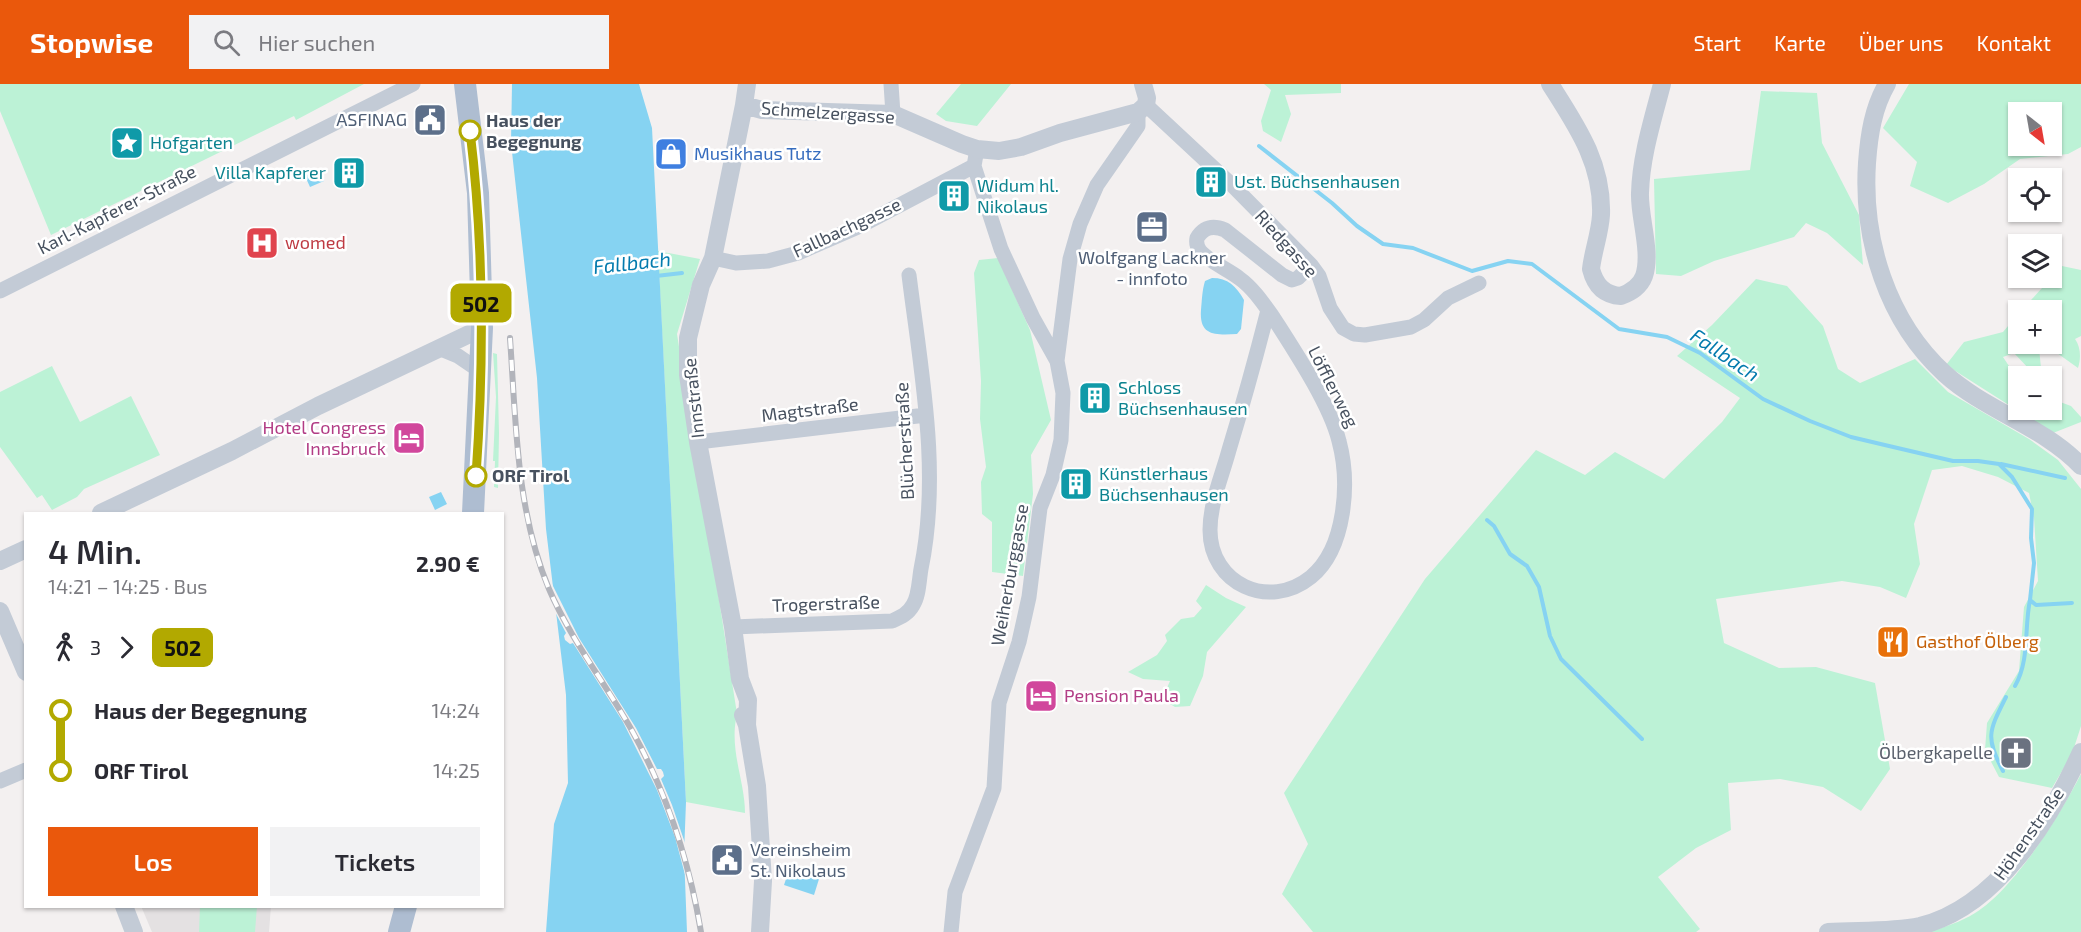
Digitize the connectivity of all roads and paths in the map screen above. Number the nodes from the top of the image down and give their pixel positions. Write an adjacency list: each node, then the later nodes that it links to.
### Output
1 (413, 84): 17 (street, Karl-Kapferer-Straße)
2 (465, 84): 19 (main road)
3 (747, 84): 9 (street, Innstraße)
4 (891, 84): 11 (street)
5 (1143, 84): 10 (street)
6 (1550, 84): 7 (street)
7 (1662, 84)
8 (1887, 84): 25 (street)
9 (744, 105): 11 (street, Schmelzergasse); 13 (street, Innstraße)
10 (1142, 108): 12 (street, Fallbachgasse); 14 (street, Riedgasse); 21 (street, Weiherburggasse)
11 (893, 114): 12 (street, Schmelzergasse)
12 (976, 158): 13 (street, Fallbachgasse); 21 (street, Weiherburggasse)
13 (713, 258): 24 (street, Innstraße)
14 (1311, 265): 16 (street, Riedgasse); 18 (street, Löfflerweg)
15 (909, 275): 23 (street, Blücherstraße)
16 (1479, 283)
17 (0, 291)
18 (1268, 310): 18 (street, Löfflerweg)
19 (482, 328): 20 (street); 22 (main road)
20 (441, 349): 22 (street); 26 (street)
21 (1057, 361): 42 (street, Weiherburggasse)
22 (480, 371): 27 (main road)
23 (926, 415): 24 (street, Magtstraße); 30 (street, Blücherstraße)
24 (698, 442): 32 (street, Innstraße)
25 (2081, 466)
26 (103, 512)
27 (473, 512)
28 (24, 550): 29 (street)
29 (0, 561)
30 (914, 604): 32 (street, Trogerstraße)
31 (0, 611): 33 (street)
32 (734, 627): 41 (street, Innstraße)
33 (24, 667)
34 (2081, 752): 43 (street, Höhenstraße)
35 (24, 771): 36 (street)
36 (0, 781)
37 (123, 908): 39 (street)
38 (405, 908): 40 (main road)
39 (134, 932)
40 (399, 932)
41 (760, 932)
42 (951, 932)
43 (1828, 932)

